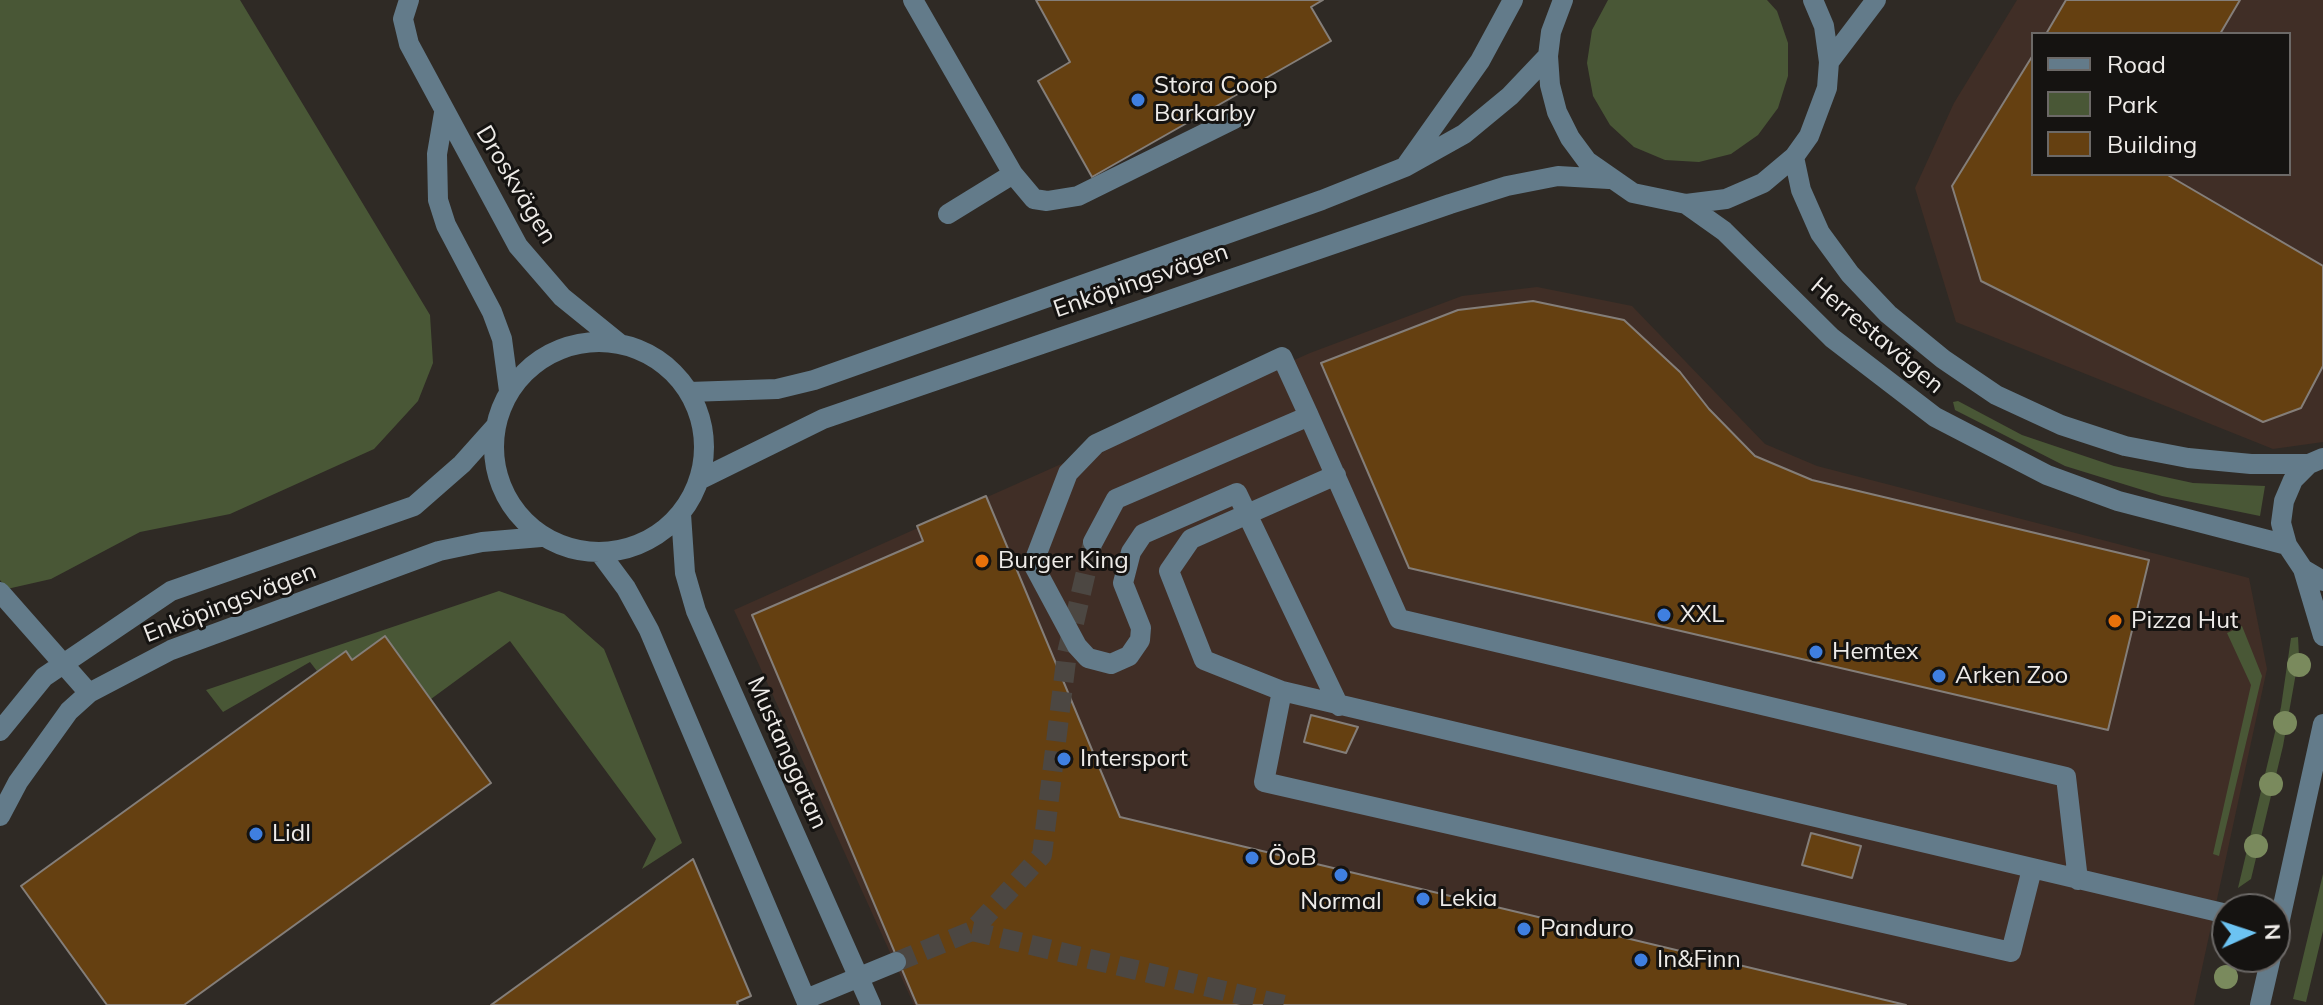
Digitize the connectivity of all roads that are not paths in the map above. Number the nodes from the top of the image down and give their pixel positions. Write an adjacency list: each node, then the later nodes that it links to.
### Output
1 (913, 0): 13 (street)
2 (1513, 0): 12 (street)
3 (1563, 0): 7 (street)
4 (1813, 0): 8 (street)
5 (1876, 0): 8 (street)
6 (406, 9): 9 (street, Droskvägen)
7 (1548, 56): 12 (street, Enköpingsvägen); 14 (street)
8 (1829, 62): 11 (street)
9 (444, 113): 17 (street, Droskvägen); 18 (street, Droskvägen)
10 (1234, 119): 13 (street)
11 (1794, 157): 15 (street); 22 (street, Herrestavägen)
12 (1405, 167): 19 (street, Enköpingsvägen)
13 (1013, 174): 16 (street)
14 (1609, 179): 15 (street); 24 (street, Enköpingsvägen)
15 (1686, 204): 29 (street, Herrestavägen)
16 (948, 214)
17 (620, 344): 18 (street); 19 (street)
18 (509, 391): 21 (street)
19 (689, 392): 24 (street)
20 (1309, 416): 23 (street); 26 (street); 28 (street)
21 (496, 426): 27 (street); 35 (street, Enköpingsvägen)
22 (2316, 461): 29 (street, Herrestavägen)
23 (1336, 475): 26 (street); 43 (street)
24 (701, 479): 25 (street)
25 (681, 514): 30 (street); 48 (street, Mustanggatan)
26 (1249, 514): 36 (street); 38 (street)
27 (541, 537): 30 (street); 37 (street, Enköpingsvägen)
28 (1093, 542)
29 (2287, 545): 31 (street, Herrestavägen)
30 (600, 553): 49 (street)
31 (2303, 569): 32 (street, Herrestavägen); 34 (street)
32 (2323, 581)
33 (0, 592): 35 (street)
34 (2323, 636)
35 (63, 662): 37 (street); 40 (street, Enköpingsvägen)
36 (1282, 691): 38 (street); 42 (street)
37 (89, 693): 41 (street, Enköpingsvägen)
38 (1339, 706): 42 (street)
39 (2323, 724): 44 (street)
40 (0, 731)
41 (0, 816)
42 (2032, 869): 43 (street)
43 (2078, 880): 45 (street)
44 (2285, 893)
45 (2211, 910)
46 (896, 962): 48 (street)
47 (2267, 973): 51 (street)
48 (858, 977): 49 (street); 50 (street, Mustanggatan)
49 (807, 1002)
50 (871, 1005)
51 (2260, 1005)

